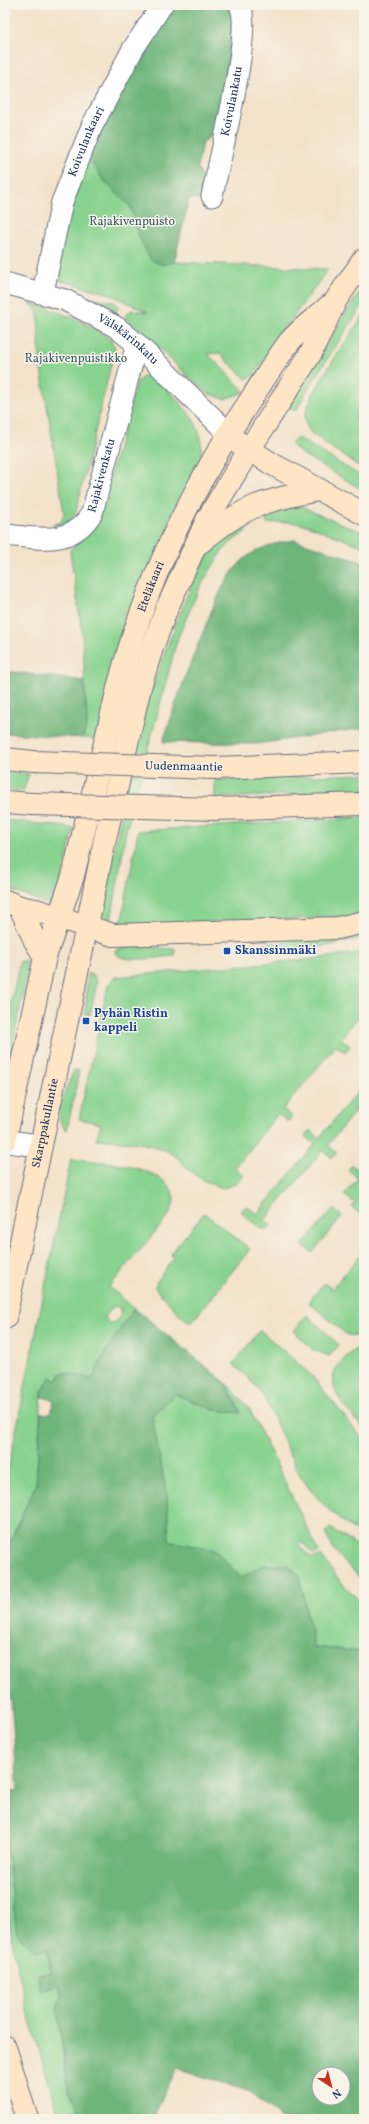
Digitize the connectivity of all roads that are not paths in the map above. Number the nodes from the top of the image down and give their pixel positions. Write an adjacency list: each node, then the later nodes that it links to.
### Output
1 (162, 5): 6 (street, Koivulankaari)
2 (240, 5): 3 (street, Koivulankatu)
3 (212, 196)
4 (364, 259): 7 (main road, Eteläkaari)
5 (5, 283): 6 (street, Välskärinkatu)
6 (43, 292): 8 (street, Välskärinkatu)
7 (336, 300): 9 (main road, Eteläkaari); 10 (main road, Eteläkaari)
8 (136, 344): 9 (street, Välskärinkatu); 13 (street, Rajakivenkatu)
9 (228, 433): 10 (main road); 20 (main road, Eteläkaari)
10 (249, 450): 11 (main road); 14 (main road, Eteläkaari)
11 (319, 490): 12 (main road); 14 (main road)
12 (364, 514)
13 (5, 535)
14 (194, 548): 22 (main road, Eteläkaari)
15 (5, 759): 16 (main road, Uudenmaantie, bridge)
16 (364, 762)
17 (5, 802): 18 (main road, bridge)
18 (364, 804)
19 (12, 904): 20 (main road); 23 (main road)
20 (60, 918): 22 (main road); 23 (main road)
21 (364, 922): 22 (main road)
22 (86, 928): 25 (main road, Skarppakullantie)
23 (45, 957): 24 (main road)
24 (5, 1141): 25 (street)
25 (41, 1146): 26 (main road, Skarppakullantie)
26 (5, 1318)
27 (5, 2047): 28 (main road)
28 (27, 2119)

